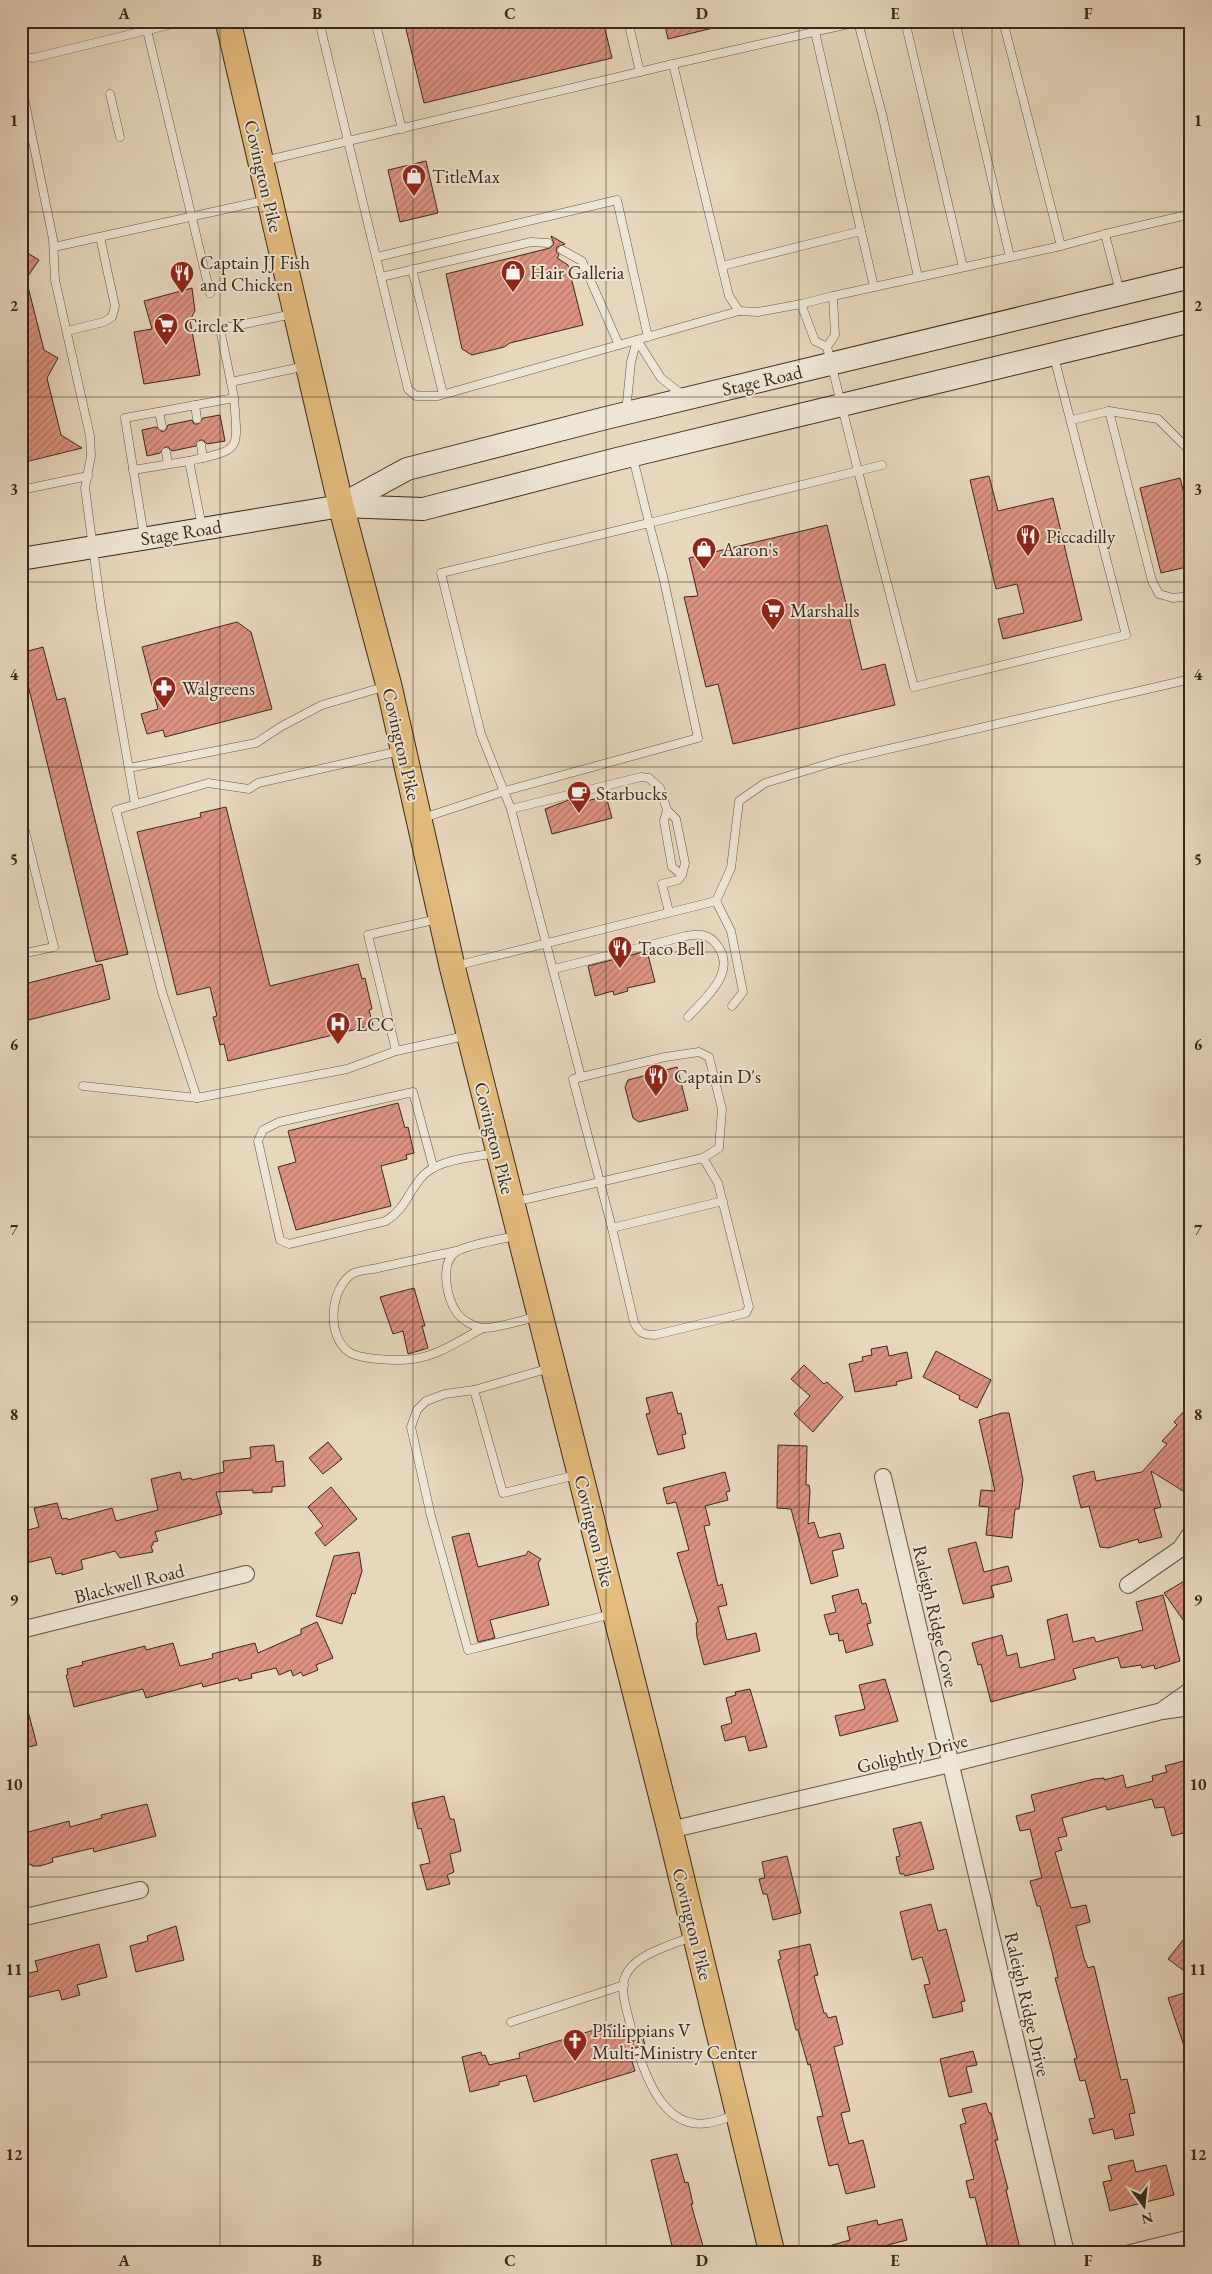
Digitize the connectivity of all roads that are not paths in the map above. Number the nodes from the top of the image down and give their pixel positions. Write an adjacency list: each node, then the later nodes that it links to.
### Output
1 (185, 21): 10 (lane)
2 (228, 21): 21 (main road, Covington Pike)
3 (320, 21): 20 (lane)
4 (375, 21): 18 (lane)
5 (628, 21): 15 (lane)
6 (905, 21): 35 (lane)
7 (955, 21): 33 (lane)
8 (1003, 21): 29 (lane)
9 (860, 22): 11 (lane); 38 (lane)
10 (150, 27): 12 (lane); 24 (lane)
11 (815, 32): 13 (lane); 25 (lane)
12 (23, 54): 14 (lane)
13 (673, 64): 15 (lane); 34 (lane)
14 (21, 68)
15 (640, 72): 18 (lane)
16 (21, 83): 30 (lane)
17 (110, 94): 19 (lane)
18 (402, 129): 20 (lane)
19 (120, 137)
20 (350, 141): 21 (lane); 32 (lane)
21 (260, 162): 22 (main road, Covington Pike)
22 (270, 200): 24 (lane); 46 (main road, Covington Pike)
23 (1191, 214): 26 (lane)
24 (192, 217): 27 (lane); 41 (lane)
25 (861, 231): 34 (lane); 40 (lane)
26 (1105, 234): 29 (lane); 42 (lane)
27 (100, 237): 30 (lane); 48 (lane)
28 (548, 242): 36 (lane)
29 (1061, 246): 33 (lane)
30 (54, 247): 48 (lane)
31 (562, 250): 51 (lane)
32 (377, 257): 37 (lane); 49 (lane)
33 (1010, 257): 35 (lane)
34 (722, 266): 45 (lane)
35 (963, 267): 38 (lane)
36 (412, 269): 37 (lane); 56 (lane)
37 (381, 277): 56 (lane)
38 (918, 277): 40 (lane)
39 (1191, 277): 42 (main road, Stage Road)
40 (874, 287): 43 (lane)
41 (210, 293)
42 (1120, 294): 53 (main road, Stage Road)
43 (833, 296): 44 (lane); 53 (lane)
44 (801, 304): 45 (lane); 53 (lane)
45 (739, 312): 49 (lane)
46 (296, 313): 54 (main road, Covington Pike); 55 (lane)
47 (1191, 321): 52 (main road, Stage Road)
48 (67, 331): 77 (lane)
49 (648, 337): 50 (lane)
50 (636, 340): 51 (lane); 58 (lane); 63 (lane)
51 (620, 345): 56 (lane)
52 (1053, 354): 60 (main road, Stage Road); 65 (lane)
53 (829, 355): 58 (main road, Stage Road); 60 (lane)
54 (309, 366): 55 (lane); 79 (main road, Covington Pike)
55 (231, 382): 57 (lane)
56 (443, 394)
57 (234, 398): 59 (lane); 71 (lane)
58 (687, 398): 63 (main road, Stage Road)
59 (195, 405): 62 (lane); 64 (lane)
60 (842, 405): 70 (main road, Stage Road); 76 (lane)
61 (1109, 411): 65 (lane); 69 (lane); 85 (lane)
62 (159, 412): 66 (lane); 75 (lane)
63 (626, 413): 79 (main road, Stage Road)
64 (197, 419)
65 (1072, 420): 76 (lane)
66 (162, 426)
67 (201, 445): 71 (lane)
68 (166, 452): 73 (lane)
69 (1191, 452)
70 (633, 456): 79 (main road, Stage Road); 80 (lane)
71 (203, 458): 72 (lane)
72 (189, 461): 73 (lane); 81 (lane)
73 (168, 464): 75 (lane)
74 (882, 465): 76 (lane)
75 (133, 470): 82 (lane)
76 (858, 471): 80 (lane)
77 (88, 476): 78 (lane); 83 (lane)
78 (21, 490)
79 (340, 506): 81 (main road, Stage Road); 87 (main road, Covington Pike)
80 (649, 523): 90 (lane); 90 (lane)
81 (202, 529): 82 (main road, Stage Road)
82 (144, 538): 83 (main road, Stage Road)
83 (94, 547): 84 (main road, Stage Road); 89 (lane)
84 (21, 559)
85 (1191, 596)
86 (1191, 679): 97 (lane)
87 (389, 686): 88 (main road, Covington Pike); 89 (lane)
88 (403, 751): 91 (lane); 95 (main road, Covington Pike)
89 (129, 768): 91 (lane)
90 (505, 791): 92 (lane); 95 (lane)
91 (135, 804): 110 (lane)
92 (511, 809): 93 (lane); 100 (lane)
93 (667, 810): 96 (lane); 96 (lane)
94 (21, 815): 101 (lane)
95 (419, 820): 99 (main road, Covington Pike)
96 (682, 875): 98 (lane)
97 (716, 901): 98 (lane); 104 (lane)
98 (669, 912): 100 (lane)
99 (441, 918): 102 (main road, Covington Pike); 107 (lane)
100 (546, 943): 102 (lane); 103 (lane)
101 (21, 954)
102 (452, 966): 106 (main road, Covington Pike)
103 (554, 969): 105 (lane); 108 (lane)
104 (732, 1006)
105 (688, 1017)
106 (469, 1035): 107 (lane); 111 (main road, Covington Pike)
107 (396, 1051): 110 (lane)
108 (581, 1077): 112 (lane); 114 (lane)
109 (83, 1086): 110 (lane)
110 (198, 1098)
111 (499, 1152): 113 (lane); 116 (main road, Covington Pike)
112 (704, 1158): 114 (lane); 115 (lane)
113 (433, 1166): 113 (lane)
114 (602, 1182): 116 (lane); 117 (lane)
115 (723, 1201): 117 (lane); 117 (lane)
116 (512, 1203): 118 (main road, Covington Pike)
117 (612, 1228)
118 (520, 1235): 119 (lane); 120 (main road, Covington Pike)
119 (456, 1251): 121 (lane); 121 (lane)
120 (541, 1316): 121 (lane); 122 (main road, Covington Pike)
121 (483, 1328)
122 (554, 1368): 123 (lane); 124 (main road, Covington Pike)
123 (474, 1390): 124 (lane); 129 (lane)
124 (580, 1474): 129 (main road, Covington Pike)
125 (883, 1477): 134 (street, Raleigh Ridge Cove)
126 (1191, 1533): 128 (street)
127 (246, 1574): 130 (street, Blackwell Road)
128 (1128, 1585)
129 (616, 1613): 135 (main road, Covington Pike)
130 (21, 1630)
131 (1191, 1690): 133 (street)
132 (1191, 1707): 133 (street, Golightly Drive)
133 (1162, 1711): 134 (street, Golightly Drive)
134 (950, 1764): 135 (street, Golightly Drive); 146 (street, Raleigh Ridge Drive)
135 (670, 1830): 138 (main road, Covington Pike)
136 (140, 1890): 137 (street)
137 (21, 1918)
138 (696, 1935): 139 (lane); 143 (main road, Covington Pike)
139 (624, 1985): 140 (lane); 141 (lane)
140 (511, 2022)
141 (633, 2036)
142 (638, 2052): 143 (lane)
143 (739, 2114): 145 (main road, Covington Pike)
144 (1191, 2238): 147 (street)
145 (772, 2253)
146 (1066, 2253)
147 (1130, 2253)

